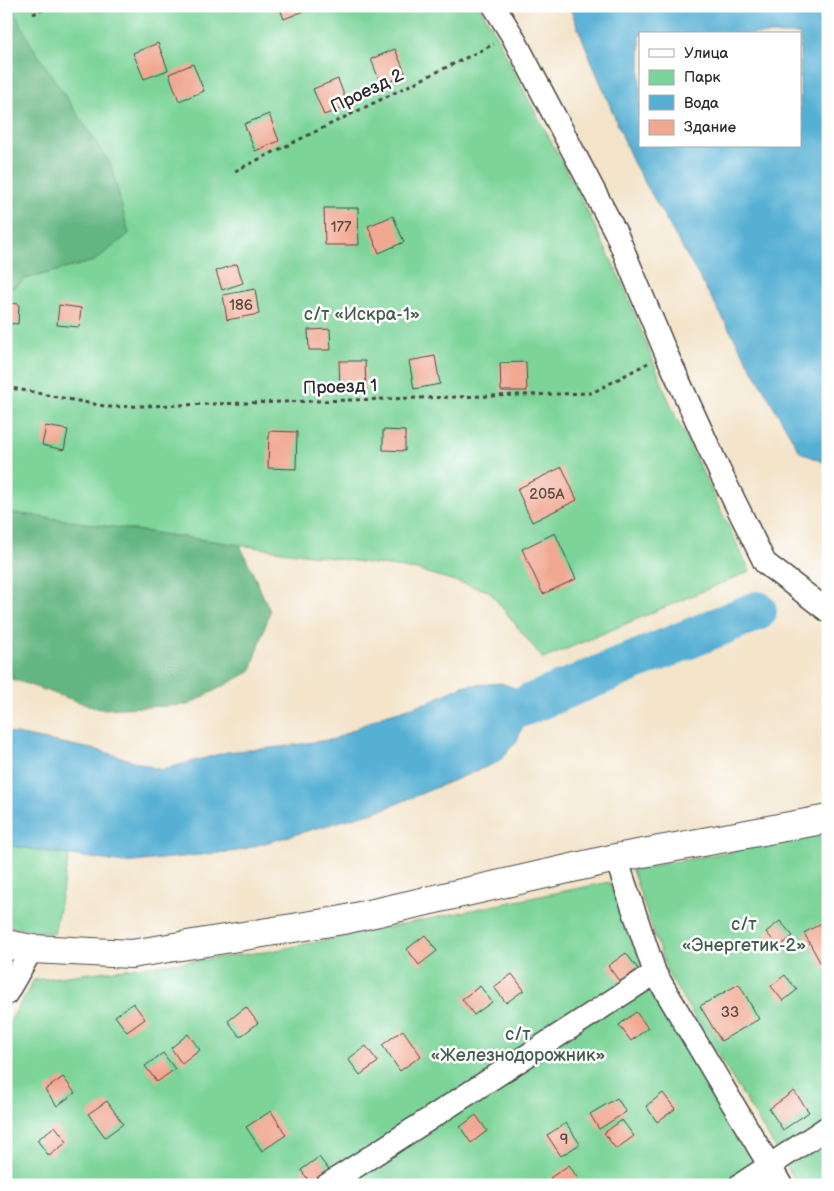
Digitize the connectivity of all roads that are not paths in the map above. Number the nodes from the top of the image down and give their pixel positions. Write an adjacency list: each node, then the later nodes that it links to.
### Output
1 (494, 6): 2 (street)
2 (828, 611)
3 (828, 819): 4 (main road)
4 (616, 858): 5 (main road); 6 (street)
5 (19, 946): 7 (street)
6 (655, 973): 9 (street); 10 (street)
7 (6, 994)
8 (828, 1127): 9 (street)
9 (768, 1165): 11 (street); 12 (street)
10 (327, 1185)
11 (740, 1185)
12 (781, 1185)

